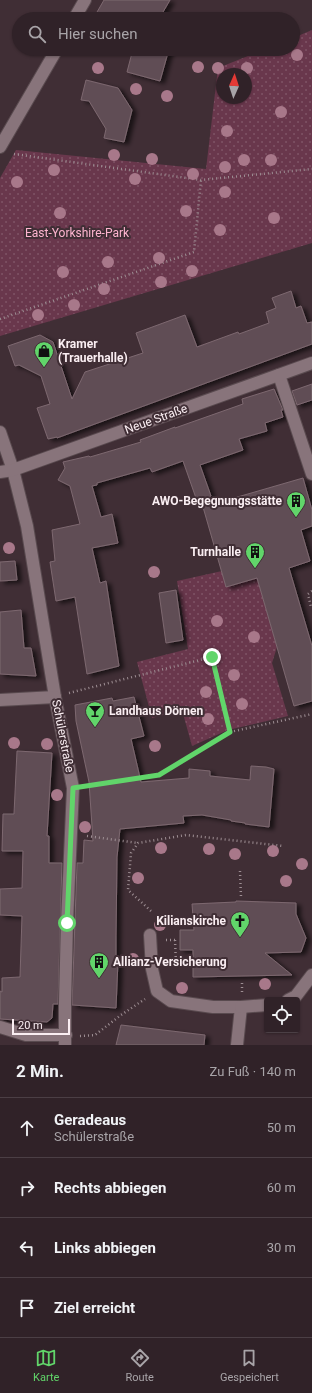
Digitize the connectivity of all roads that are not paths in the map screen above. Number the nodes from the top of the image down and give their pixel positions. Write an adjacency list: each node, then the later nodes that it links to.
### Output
1 (85, 0): 2 (street)
2 (78, 12)
3 (53, 56): 4 (street)
4 (4, 150)
5 (312, 363): 6 (street, Neue Straße)
6 (279, 375): 8 (street, Neue Straße); 10 (street)
7 (0, 432): 8 (street, Schülerstraße)
8 (13, 470): 9 (street, Neue Straße); 11 (street, Schülerstraße)
9 (0, 472)
10 (312, 474)
11 (55, 697): 12 (street); 19 (street, Schülerstraße)
12 (0, 700)
13 (150, 934): 17 (street)
14 (312, 975): 15 (street)
15 (294, 997)
16 (264, 1005): 17 (street)
17 (241, 1007): 20 (street)
18 (0, 1027): 19 (street)
19 (66, 1040)
20 (238, 1045)

